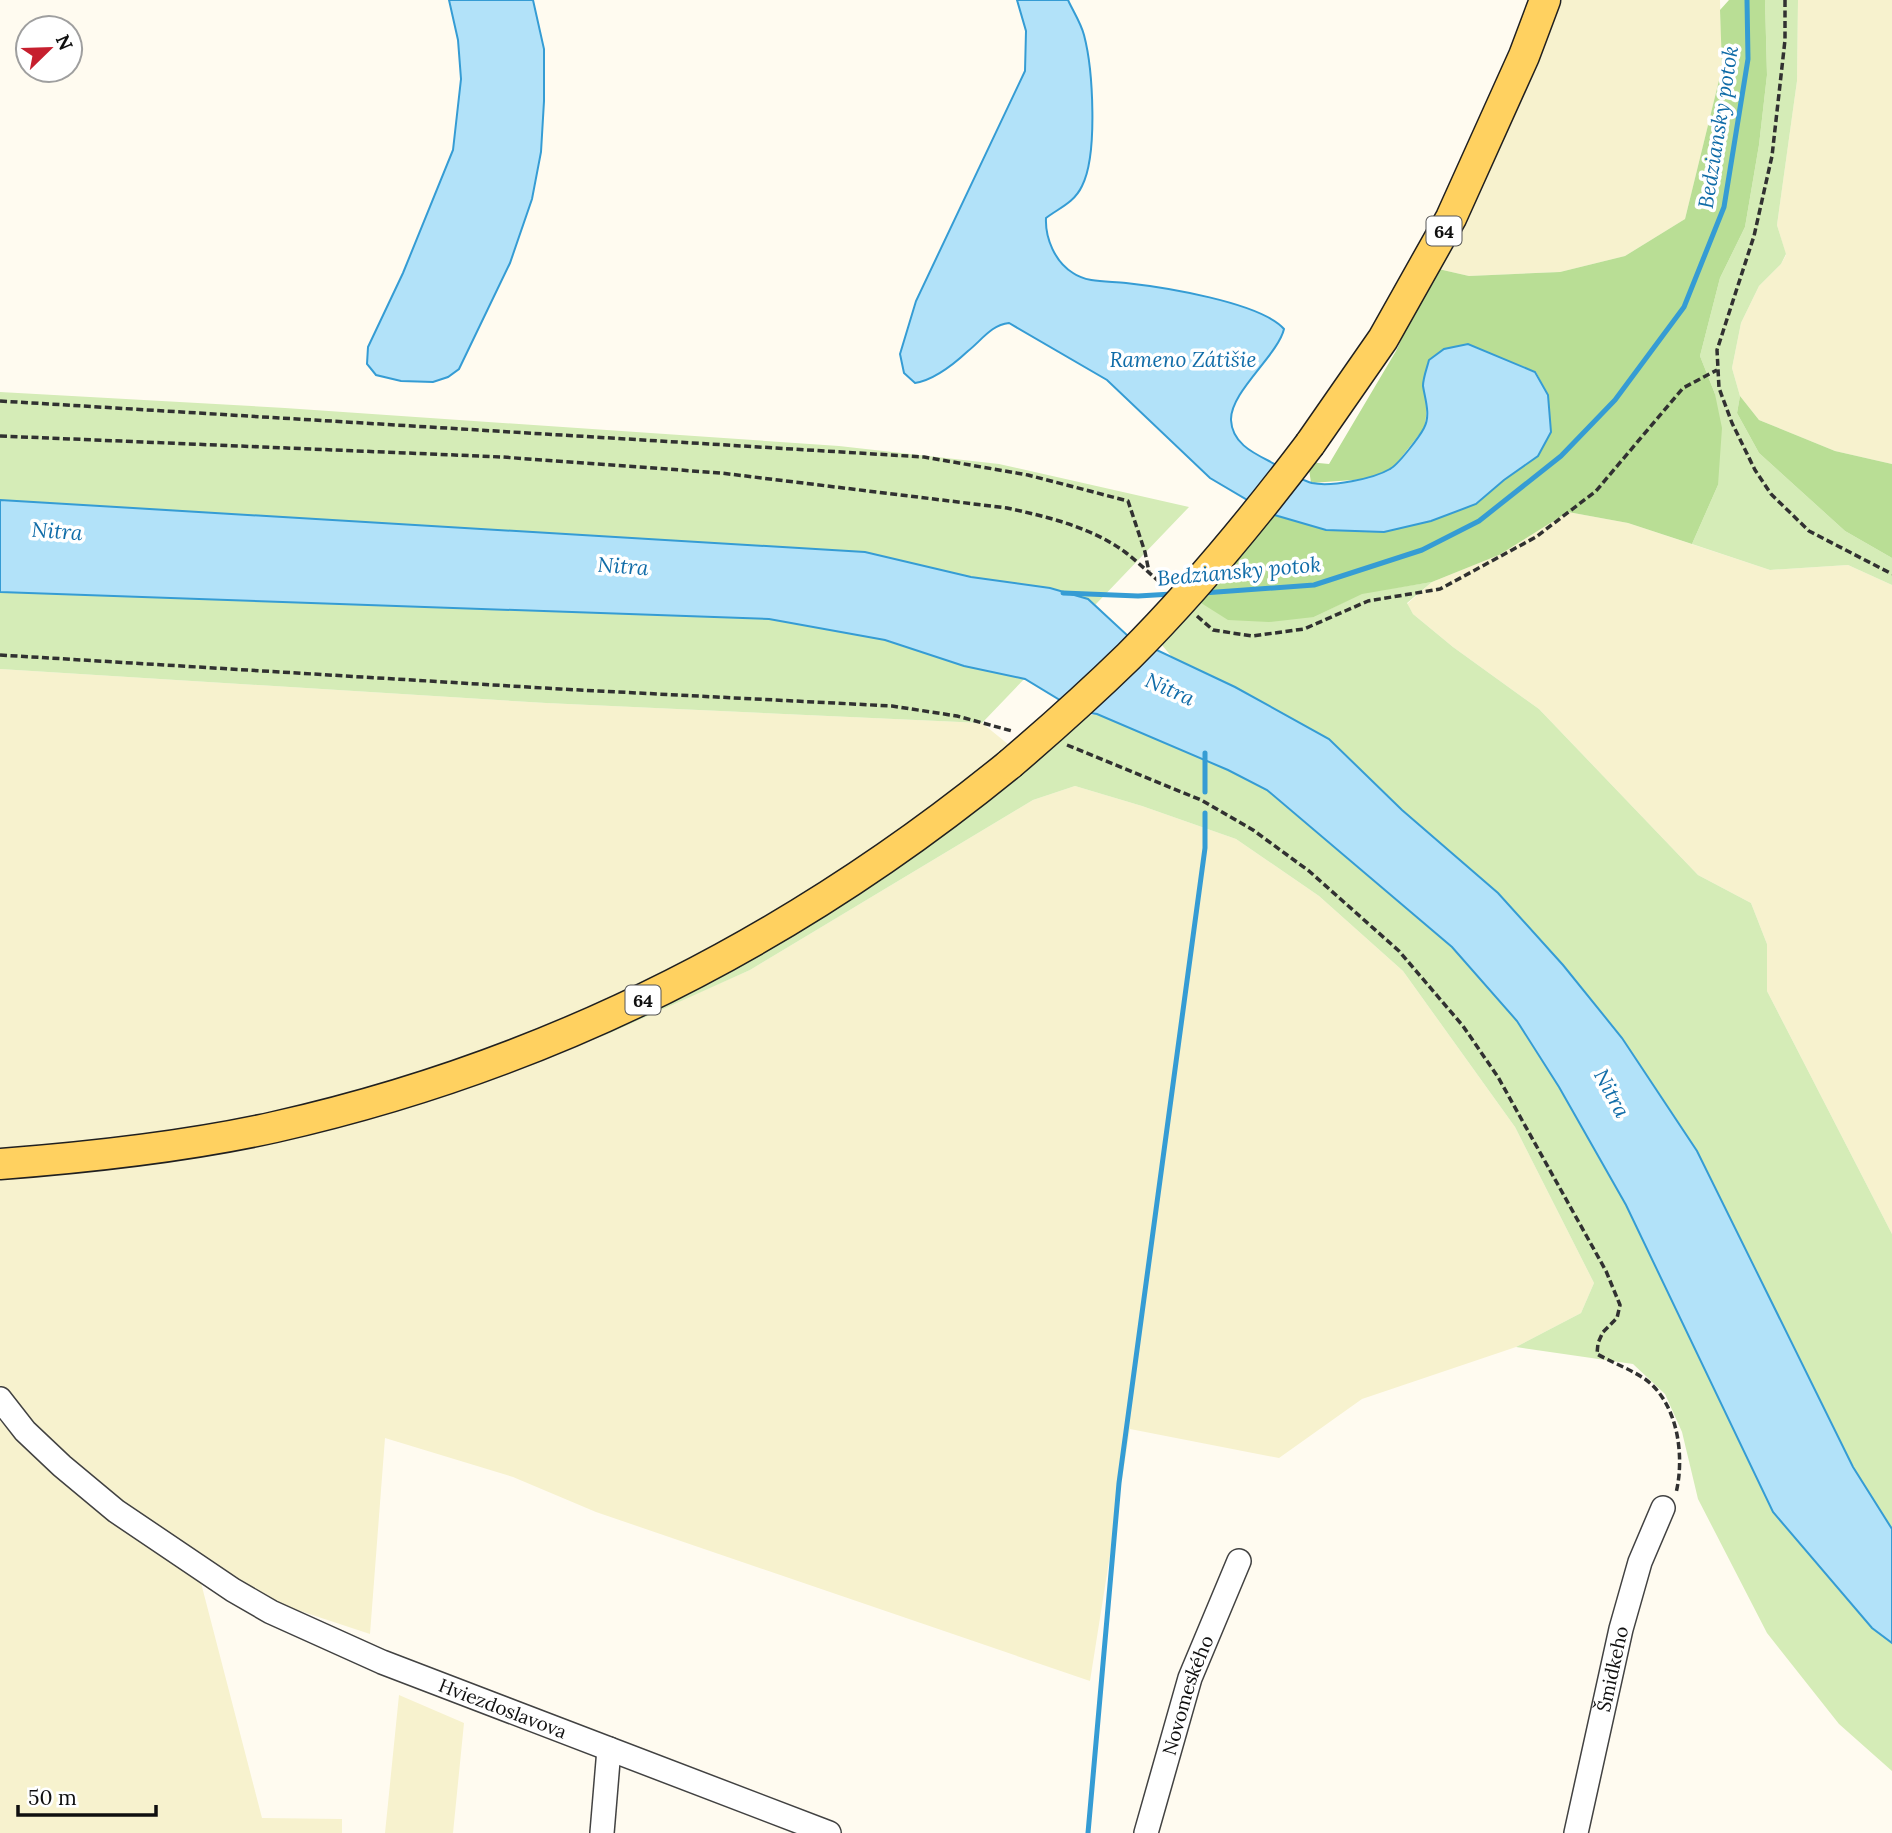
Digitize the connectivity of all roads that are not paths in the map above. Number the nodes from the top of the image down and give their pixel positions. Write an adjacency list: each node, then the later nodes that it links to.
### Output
1 (1545, 0): 2 (main road, 64, bridge)
2 (0, 1164)
3 (0, 1399): 6 (street, Hviezdoslavova)
4 (1663, 1508): 10 (street, Šmidkeho)
5 (1239, 1561): 9 (street, Novomeského)
6 (609, 1749): 7 (street); 8 (street, Hviezdoslavova)
7 (602, 1833)
8 (829, 1833)
9 (1146, 1833)
10 (1576, 1833)

